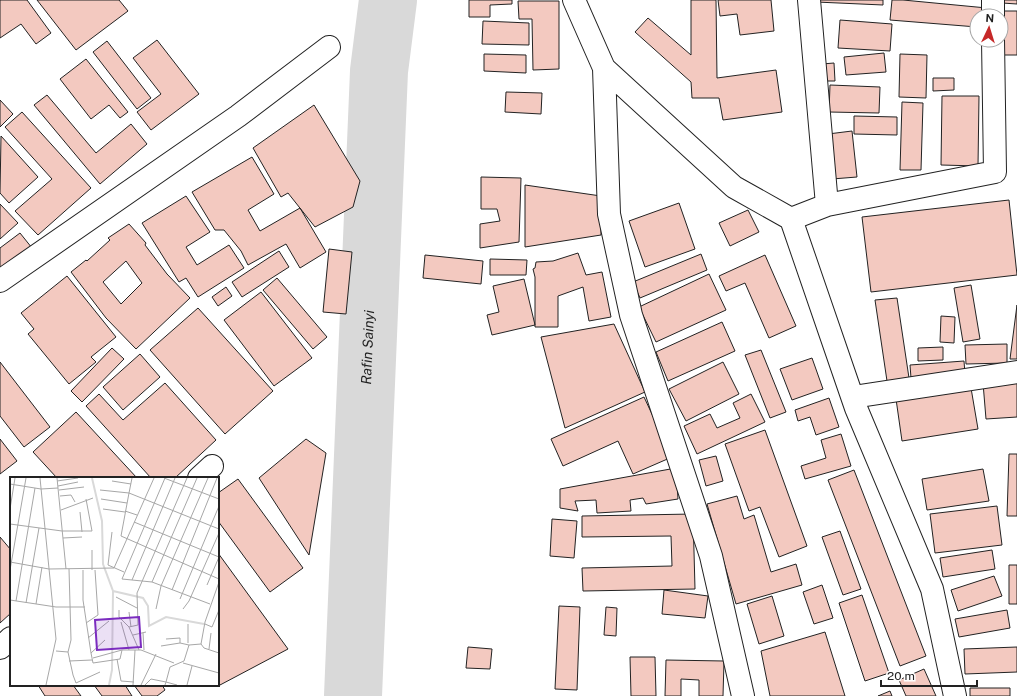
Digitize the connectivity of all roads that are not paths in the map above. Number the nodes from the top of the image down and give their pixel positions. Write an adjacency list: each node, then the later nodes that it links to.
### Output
1 (574, 0): 5 (street)
2 (809, 0): 6 (street)
3 (329, 47): 8 (street)
4 (993, 48): 6 (street)
5 (604, 68): 7 (street); 13 (street)
6 (827, 205): 7 (street)
7 (790, 219): 10 (street)
8 (0, 281)
9 (1017, 372): 10 (street)
10 (853, 397): 14 (street)
11 (10, 639): 12 (street)
12 (0, 648)
13 (743, 696)
14 (955, 696)

